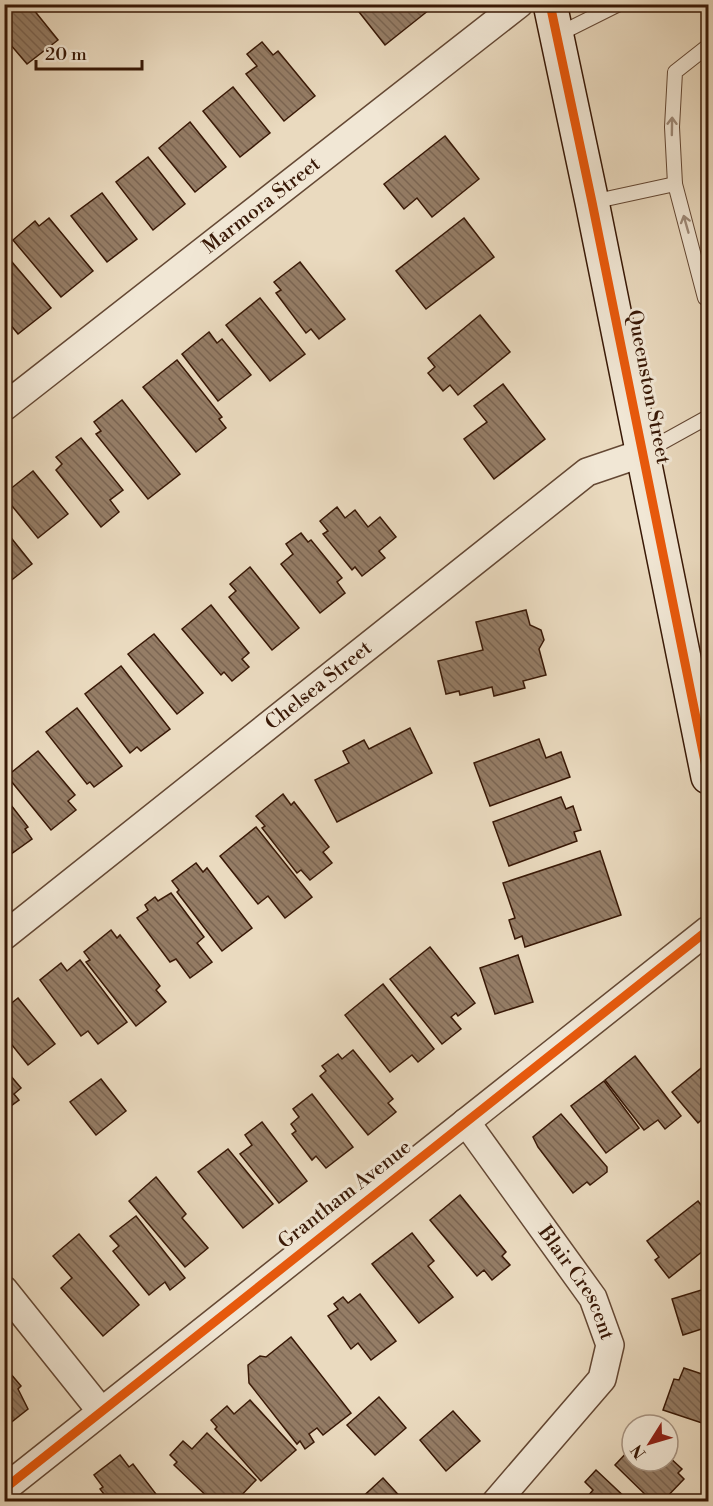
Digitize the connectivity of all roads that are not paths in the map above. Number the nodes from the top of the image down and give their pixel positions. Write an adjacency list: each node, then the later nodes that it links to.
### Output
1 (519, 4): 8 (street, Marmora Street)
2 (620, 4): 3 (lane)
3 (553, 20): 6 (main road, Queenston Street)
4 (708, 46): 5 (lane, one-way to 4)
5 (675, 184): 6 (lane); 7 (lane, one-way to 5)
6 (592, 202): 10 (main road, Queenston Street)
7 (708, 297)
8 (4, 407)
9 (708, 417): 10 (lane)
10 (643, 453): 11 (main road, Queenston Street); 13 (street, Chelsea Street)
11 (708, 777)
12 (708, 930): 14 (street, Grantham Avenue)
13 (4, 936)
14 (466, 1122): 16 (street, Grantham Avenue); 18 (street, Blair Crescent)
15 (4, 1290): 16 (street)
16 (101, 1411): 17 (street, Grantham Avenue)
17 (4, 1489)
18 (496, 1502)

